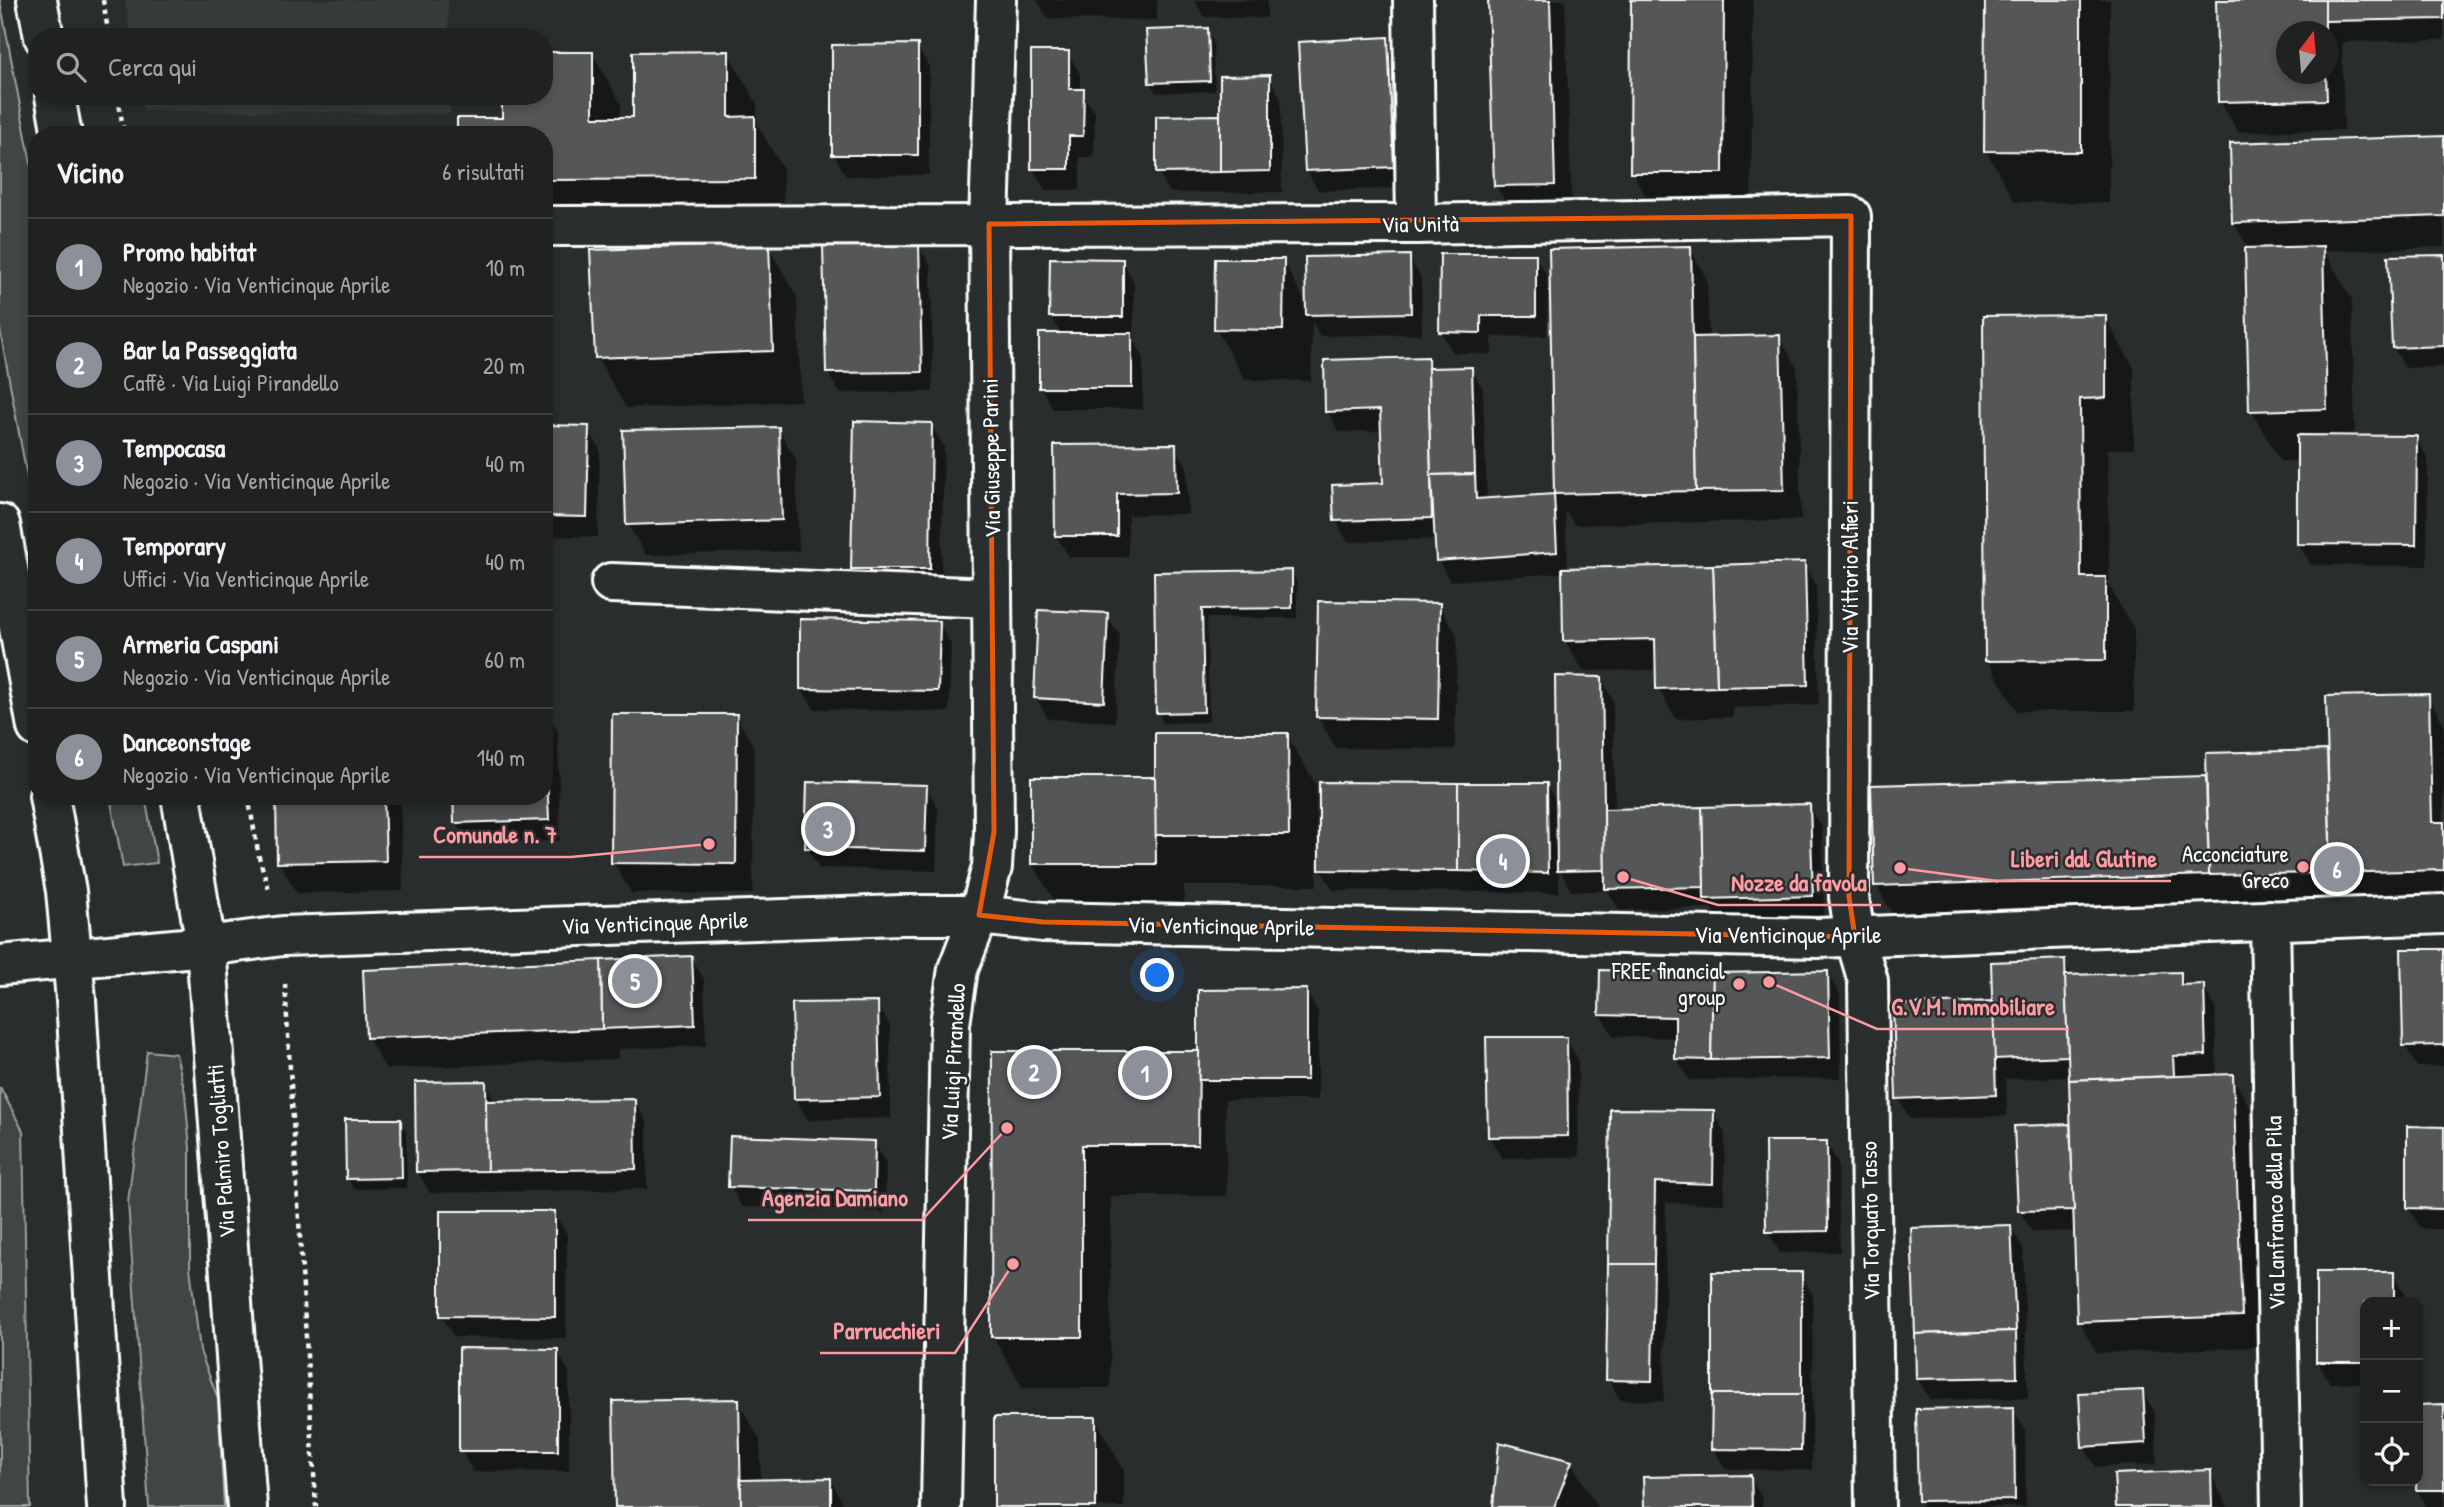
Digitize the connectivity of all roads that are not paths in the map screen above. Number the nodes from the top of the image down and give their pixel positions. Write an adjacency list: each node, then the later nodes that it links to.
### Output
1 (37, 0): 4 (street)
2 (996, 0): 8 (street, Via Giuseppe Parini)
3 (1413, 0): 9 (street)
4 (42, 28)
5 (57, 105): 6 (street)
6 (60, 126)
7 (1851, 216): 9 (street, Via Unità); 20 (street, Via Vittorio Alfieri)
8 (989, 224): 9 (street, Via Unità); 10 (street, Via Unità); 13 (street, Via Giuseppe Parini)
9 (1416, 224)
10 (553, 226)
11 (0, 524): 14 (street)
12 (611, 583): 13 (street)
13 (992, 598): 18 (street, Via Giuseppe Parini)
14 (28, 678)
15 (51, 805): 22 (street)
16 (182, 805): 21 (street, Via Palmiro Togliatti)
17 (2444, 914): 19 (street, Via Venticinque Aprile)
18 (979, 915): 20 (street, Via Venticinque Aprile); 21 (street, Via Venticinque Aprile); 26 (street, Via Luigi Pirandello)
19 (2270, 920): 20 (street, Via Venticinque Aprile); 28 (street, Via Lanfranco della Pila)
20 (1856, 937): 27 (street, Via Torquato Tasso)
21 (206, 946): 22 (street, Via Venticinque Aprile); 25 (street, Via Palmiro Togliatti)
22 (73, 959): 23 (street, Via Venticinque Aprile); 24 (street)
23 (0, 965)
24 (107, 1507)
25 (247, 1507)
26 (941, 1507)
27 (1875, 1507)
28 (2281, 1507)

